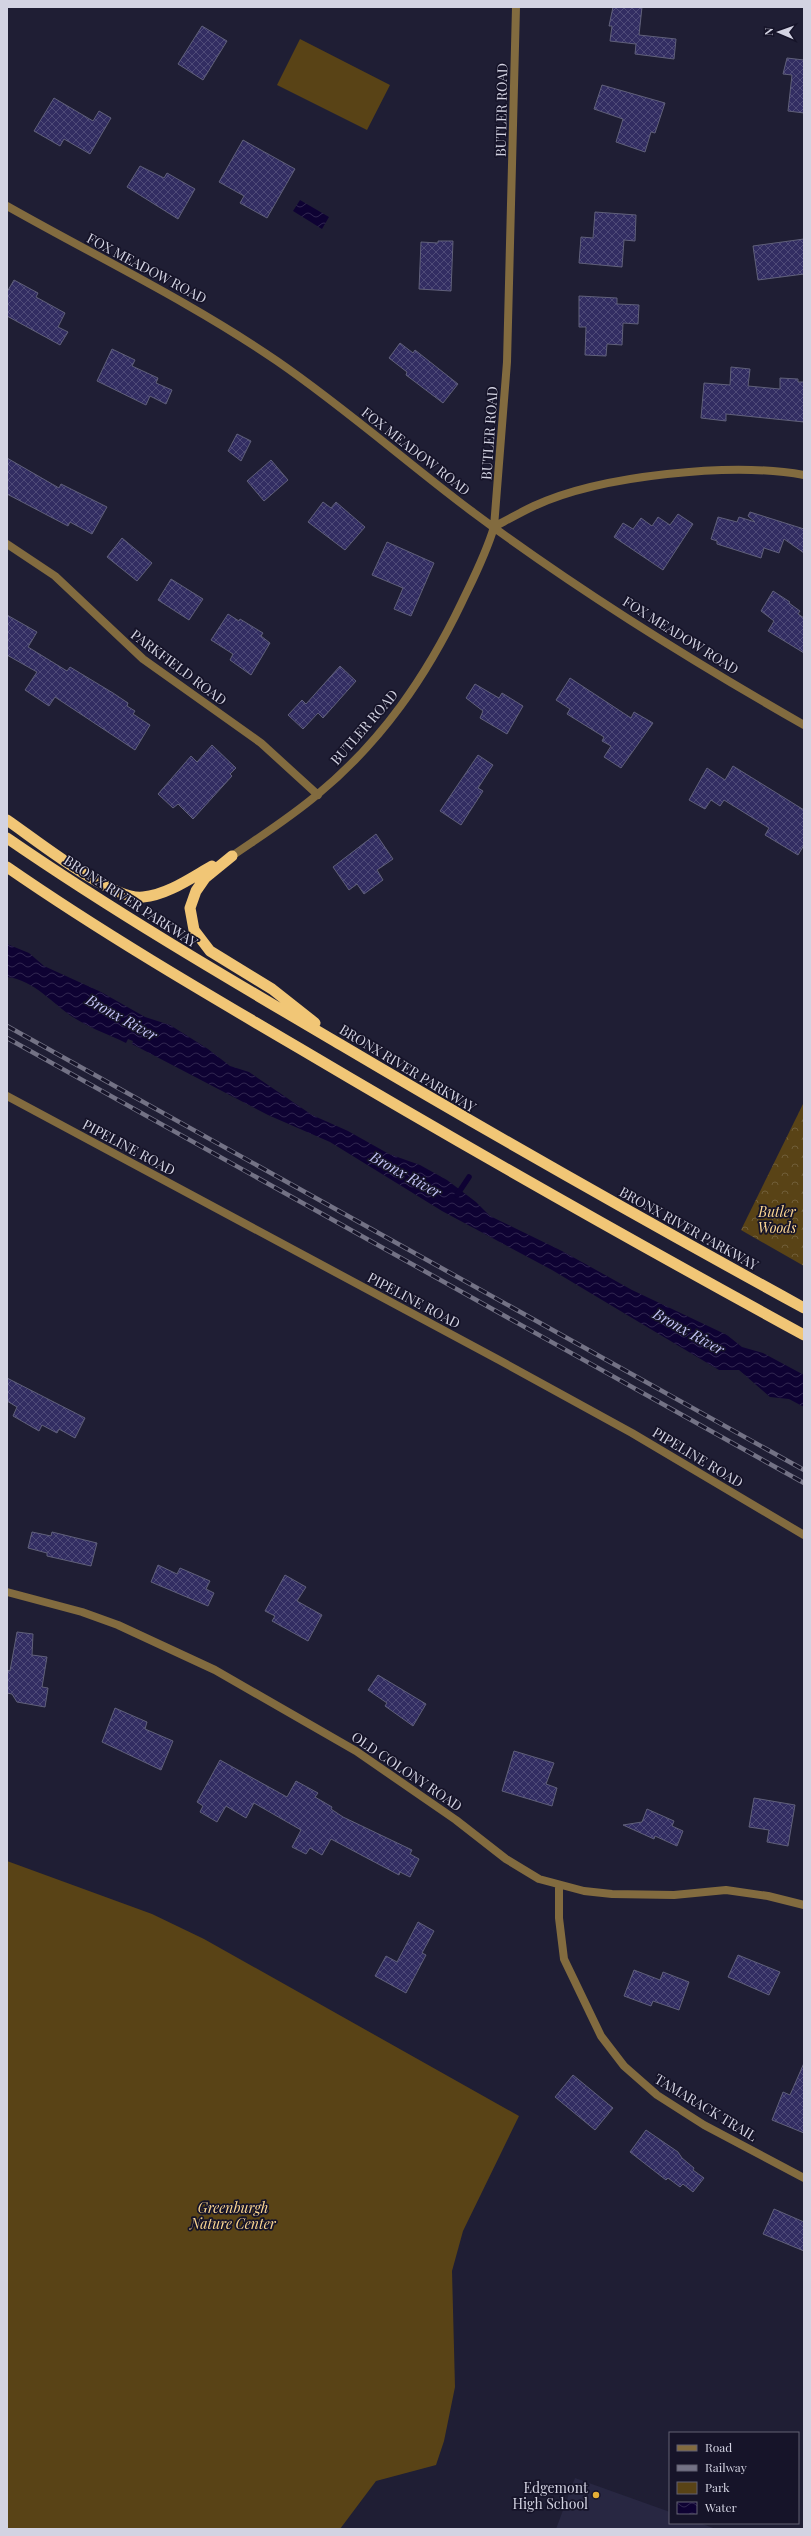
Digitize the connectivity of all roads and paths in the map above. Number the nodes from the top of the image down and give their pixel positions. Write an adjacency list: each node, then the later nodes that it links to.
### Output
1 (516, 7): 4 (street, BUTLER ROAD)
2 (7, 206): 4 (street, FOX MEADOW ROAD)
3 (804, 475): 4 (street)
4 (494, 527): 6 (street, FOX MEADOW ROAD); 7 (street, BUTLER ROAD)
5 (7, 544): 7 (street, PARKFIELD ROAD)
6 (804, 725)
7 (318, 795): 10 (street, BUTLER ROAD)
8 (7, 820): 10 (highway)
9 (7, 838): 12 (highway, BRONX RIVER PARKWAY)
10 (232, 856): 12 (highway)
11 (7, 867): 15 (highway)
12 (343, 1046): 14 (highway, BRONX RIVER PARKWAY)
13 (7, 1096): 16 (street, PIPELINE ROAD)
14 (804, 1308)
15 (804, 1335)
16 (804, 1535)
17 (7, 1592): 18 (street, OLD COLONY ROAD)
18 (560, 1886): 19 (street, OLD COLONY ROAD); 20 (street, TAMARACK TRAIL)
19 (804, 1905)
20 (804, 2178)

